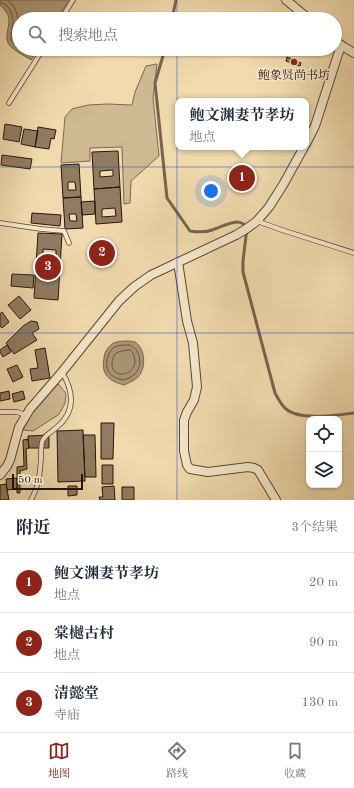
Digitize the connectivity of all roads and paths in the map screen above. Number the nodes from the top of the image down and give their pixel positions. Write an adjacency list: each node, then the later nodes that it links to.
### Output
1 (73, 0): 3 (lane)
2 (286, 0): 4 (street)
3 (65, 12)
4 (301, 12)
5 (342, 46): 6 (street)
6 (354, 53)
7 (38, 56): 9 (lane)
8 (334, 56): 10 (street)
9 (9, 103)
10 (309, 138)
11 (302, 150): 12 (street)
12 (257, 221): 15 (lane); 16 (street)
13 (0, 223): 14 (lane)
14 (69, 243)
15 (354, 253)
16 (178, 262): 17 (street); 22 (street)
17 (62, 372): 19 (street); 21 (lane)
18 (0, 412): 19 (lane)
19 (26, 415): 20 (street)
20 (0, 475)
21 (32, 500)
22 (276, 500)

